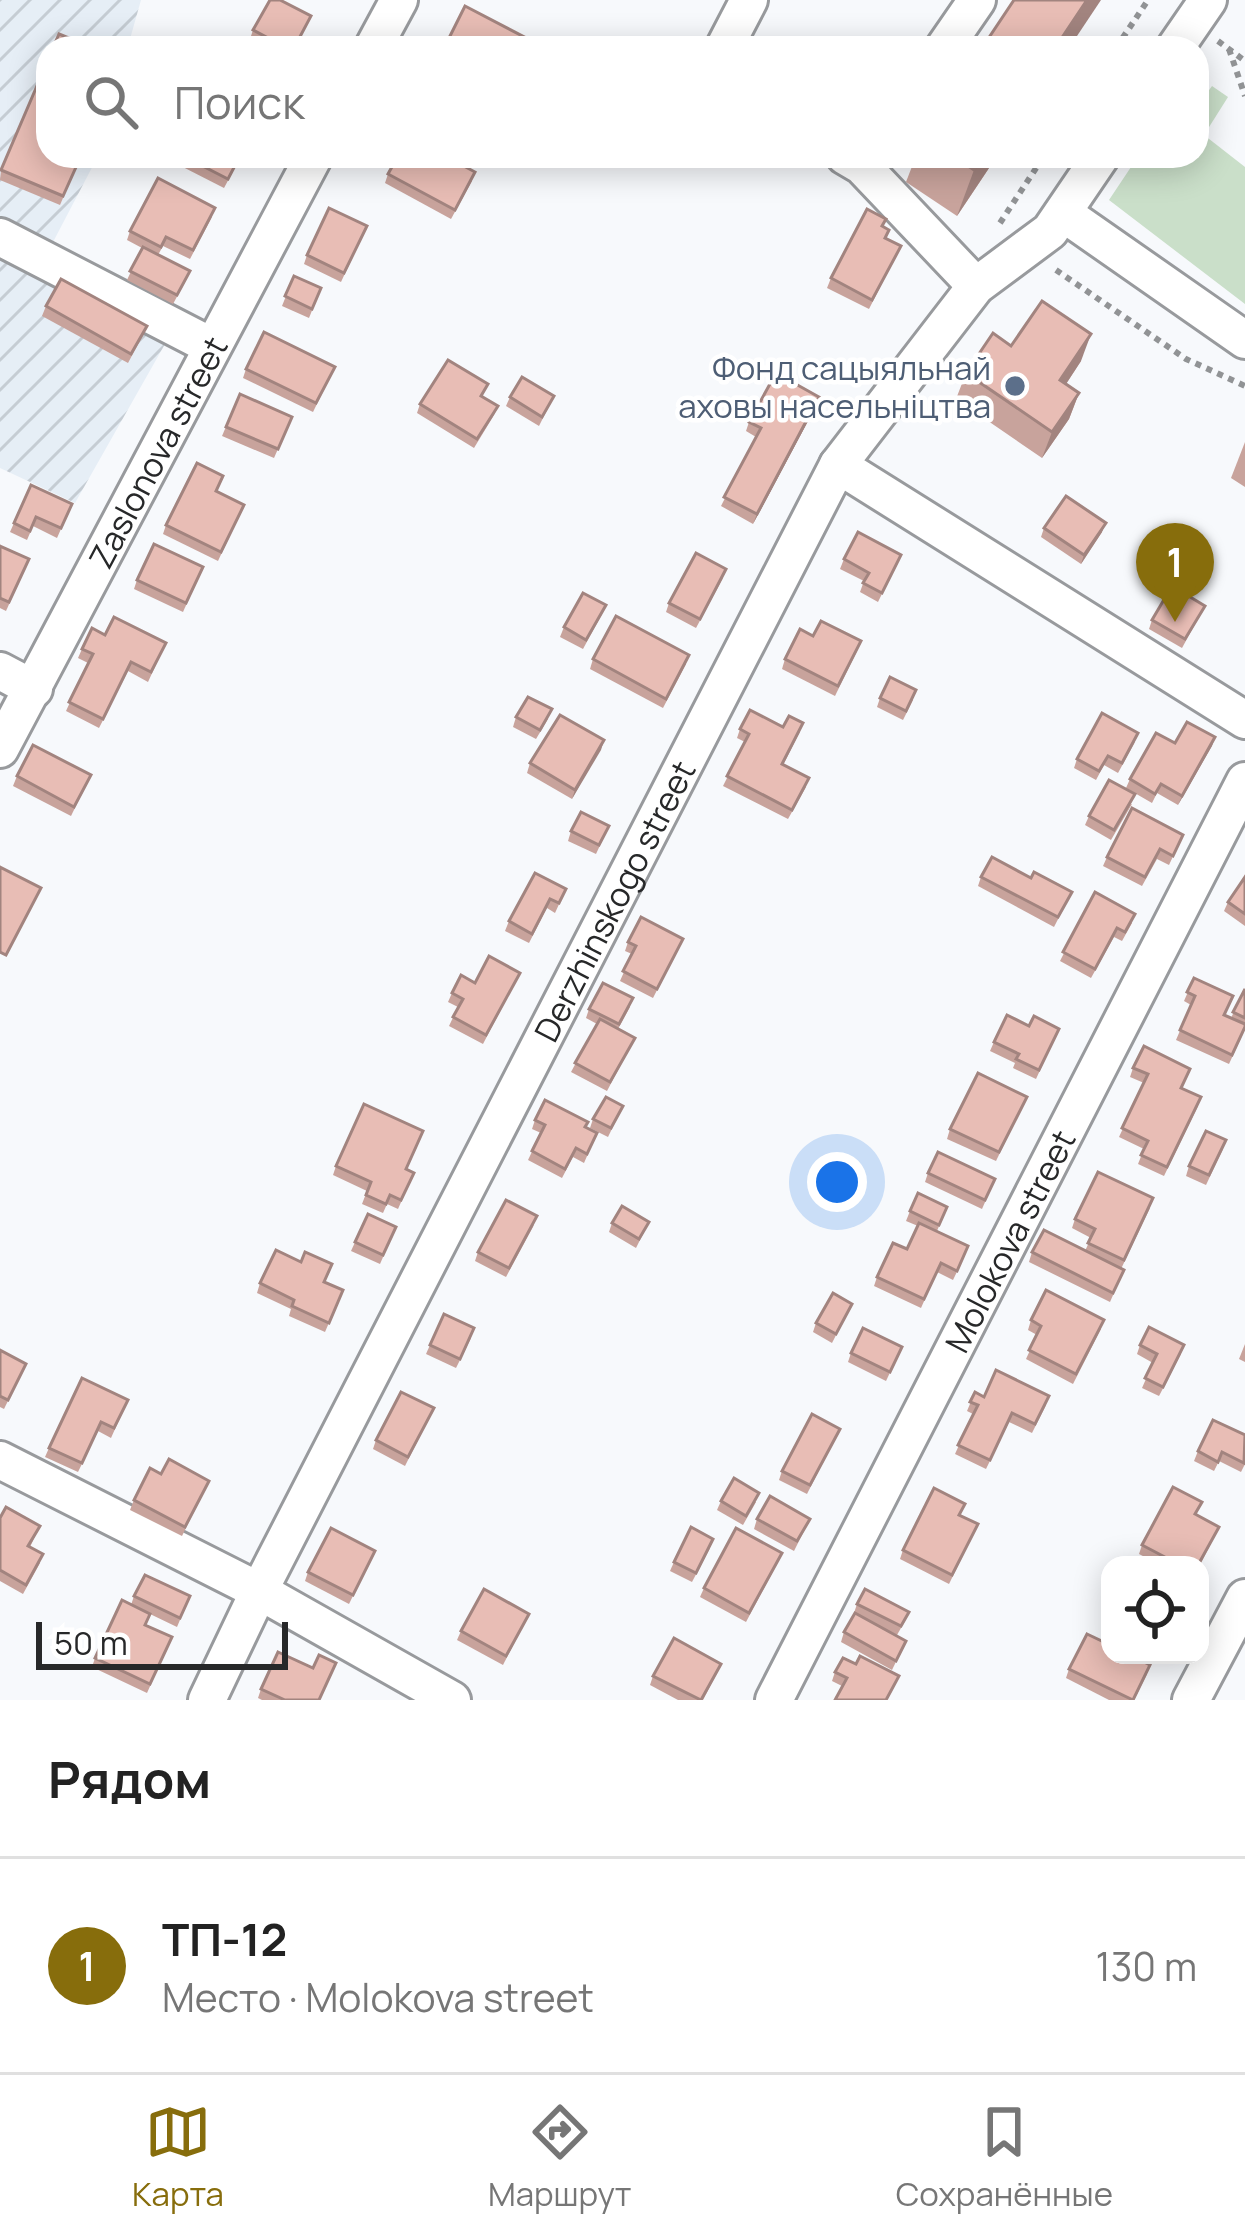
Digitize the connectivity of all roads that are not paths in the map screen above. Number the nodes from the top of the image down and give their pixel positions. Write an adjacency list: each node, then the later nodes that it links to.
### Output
1 (399, 0): 5 (street)
2 (748, 0): 6 (street)
3 (977, 0): 7 (street)
4 (1208, 0): 8 (street)
5 (380, 36)
6 (730, 36)
7 (952, 36)
8 (1183, 36)
9 (307, 168): 16 (street, Zaslonova street)
10 (867, 168): 14 (street)
11 (1094, 168): 12 (street, Derzhinskogo street)
12 (1063, 213): 14 (street, Derzhinskogo street); 15 (street)
13 (0, 237): 16 (street)
14 (976, 286): 17 (street, Derzhinskogo street)
15 (1245, 340)
16 (211, 346): 19 (street, Zaslonova street)
17 (838, 465): 20 (street); 24 (street, Derzhinskogo street)
18 (0, 671): 19 (street)
19 (34, 689): 21 (street, Zaslonova street)
20 (1245, 719)
21 (0, 749)
22 (1245, 781): 28 (street, Molokova street)
23 (0, 1460): 24 (street)
24 (259, 1591): 26 (street, Derzhinskogo street); 27 (street)
25 (1245, 1598): 29 (street)
26 (207, 1700)
27 (452, 1700)
28 (774, 1700)
29 (1191, 1700)

